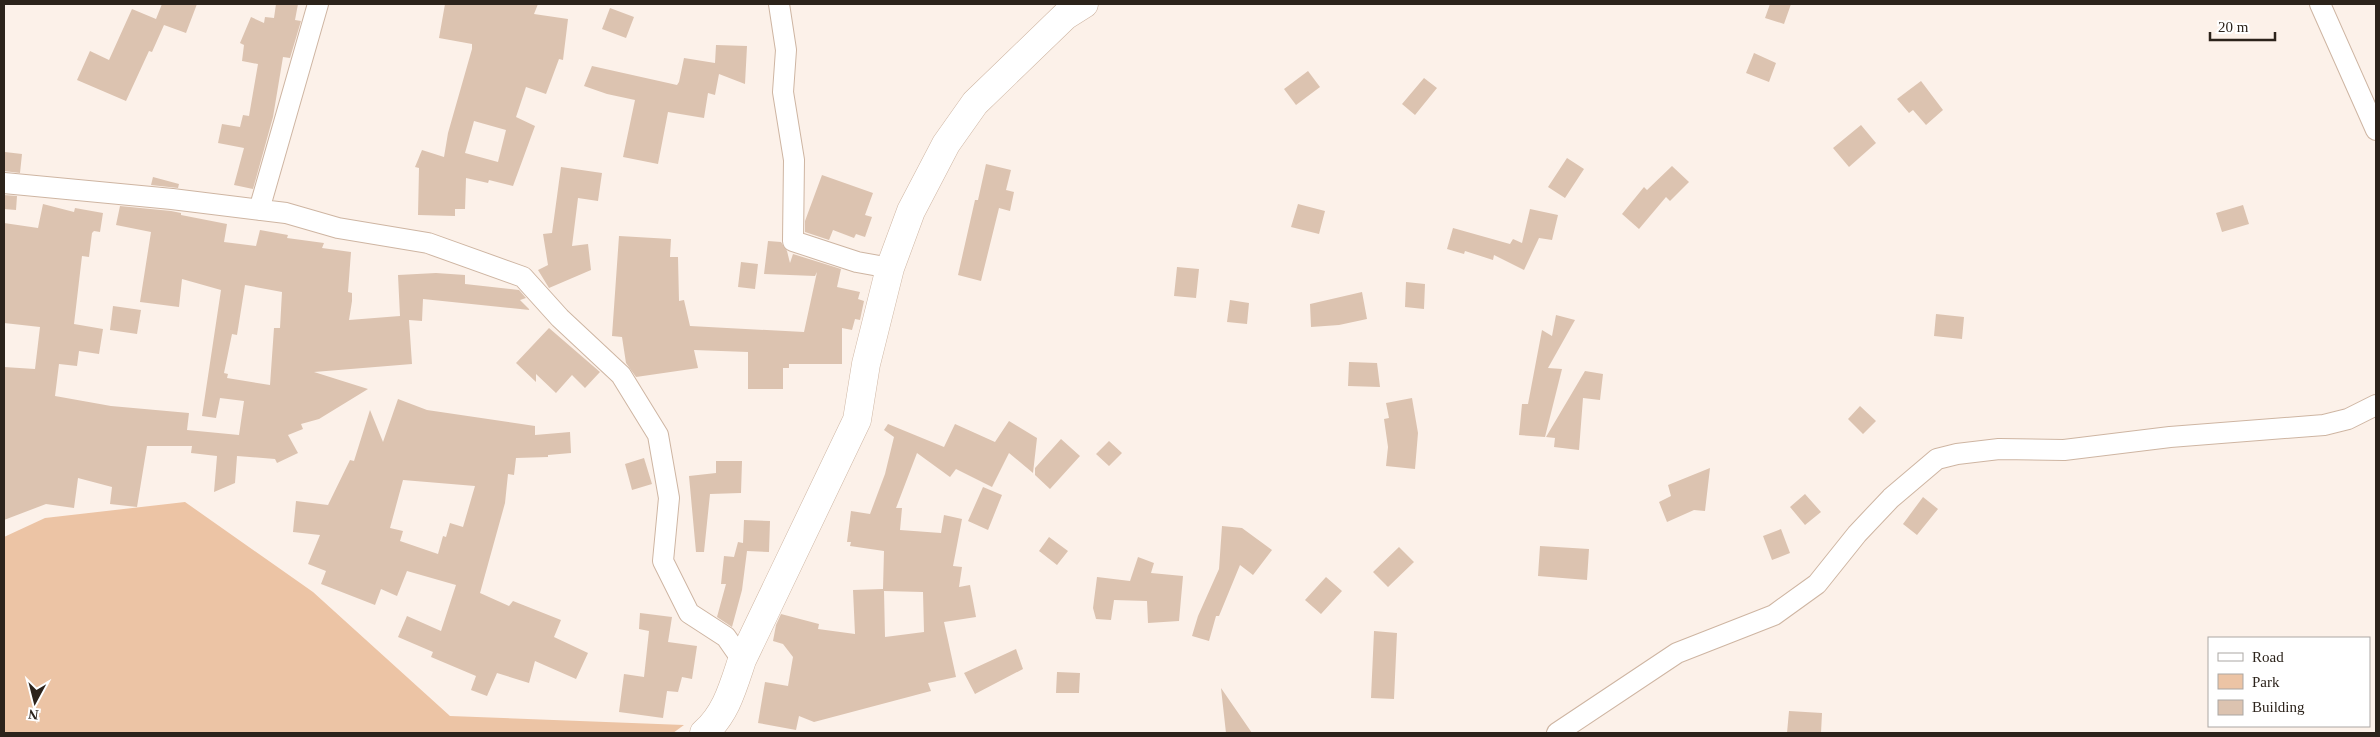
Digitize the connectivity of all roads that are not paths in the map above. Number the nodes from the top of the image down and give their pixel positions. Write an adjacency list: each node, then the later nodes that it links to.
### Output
1 (318, 4): 7 (street)
2 (779, 4): 8 (street)
3 (1084, 4): 8 (main road)
4 (2320, 4): 5 (street)
5 (2376, 130)
6 (4, 183): 7 (street)
7 (259, 210): 10 (street)
8 (890, 268): 10 (main road)
9 (2376, 405): 12 (street)
10 (742, 660): 11 (main road)
11 (704, 733)
12 (1557, 733)

